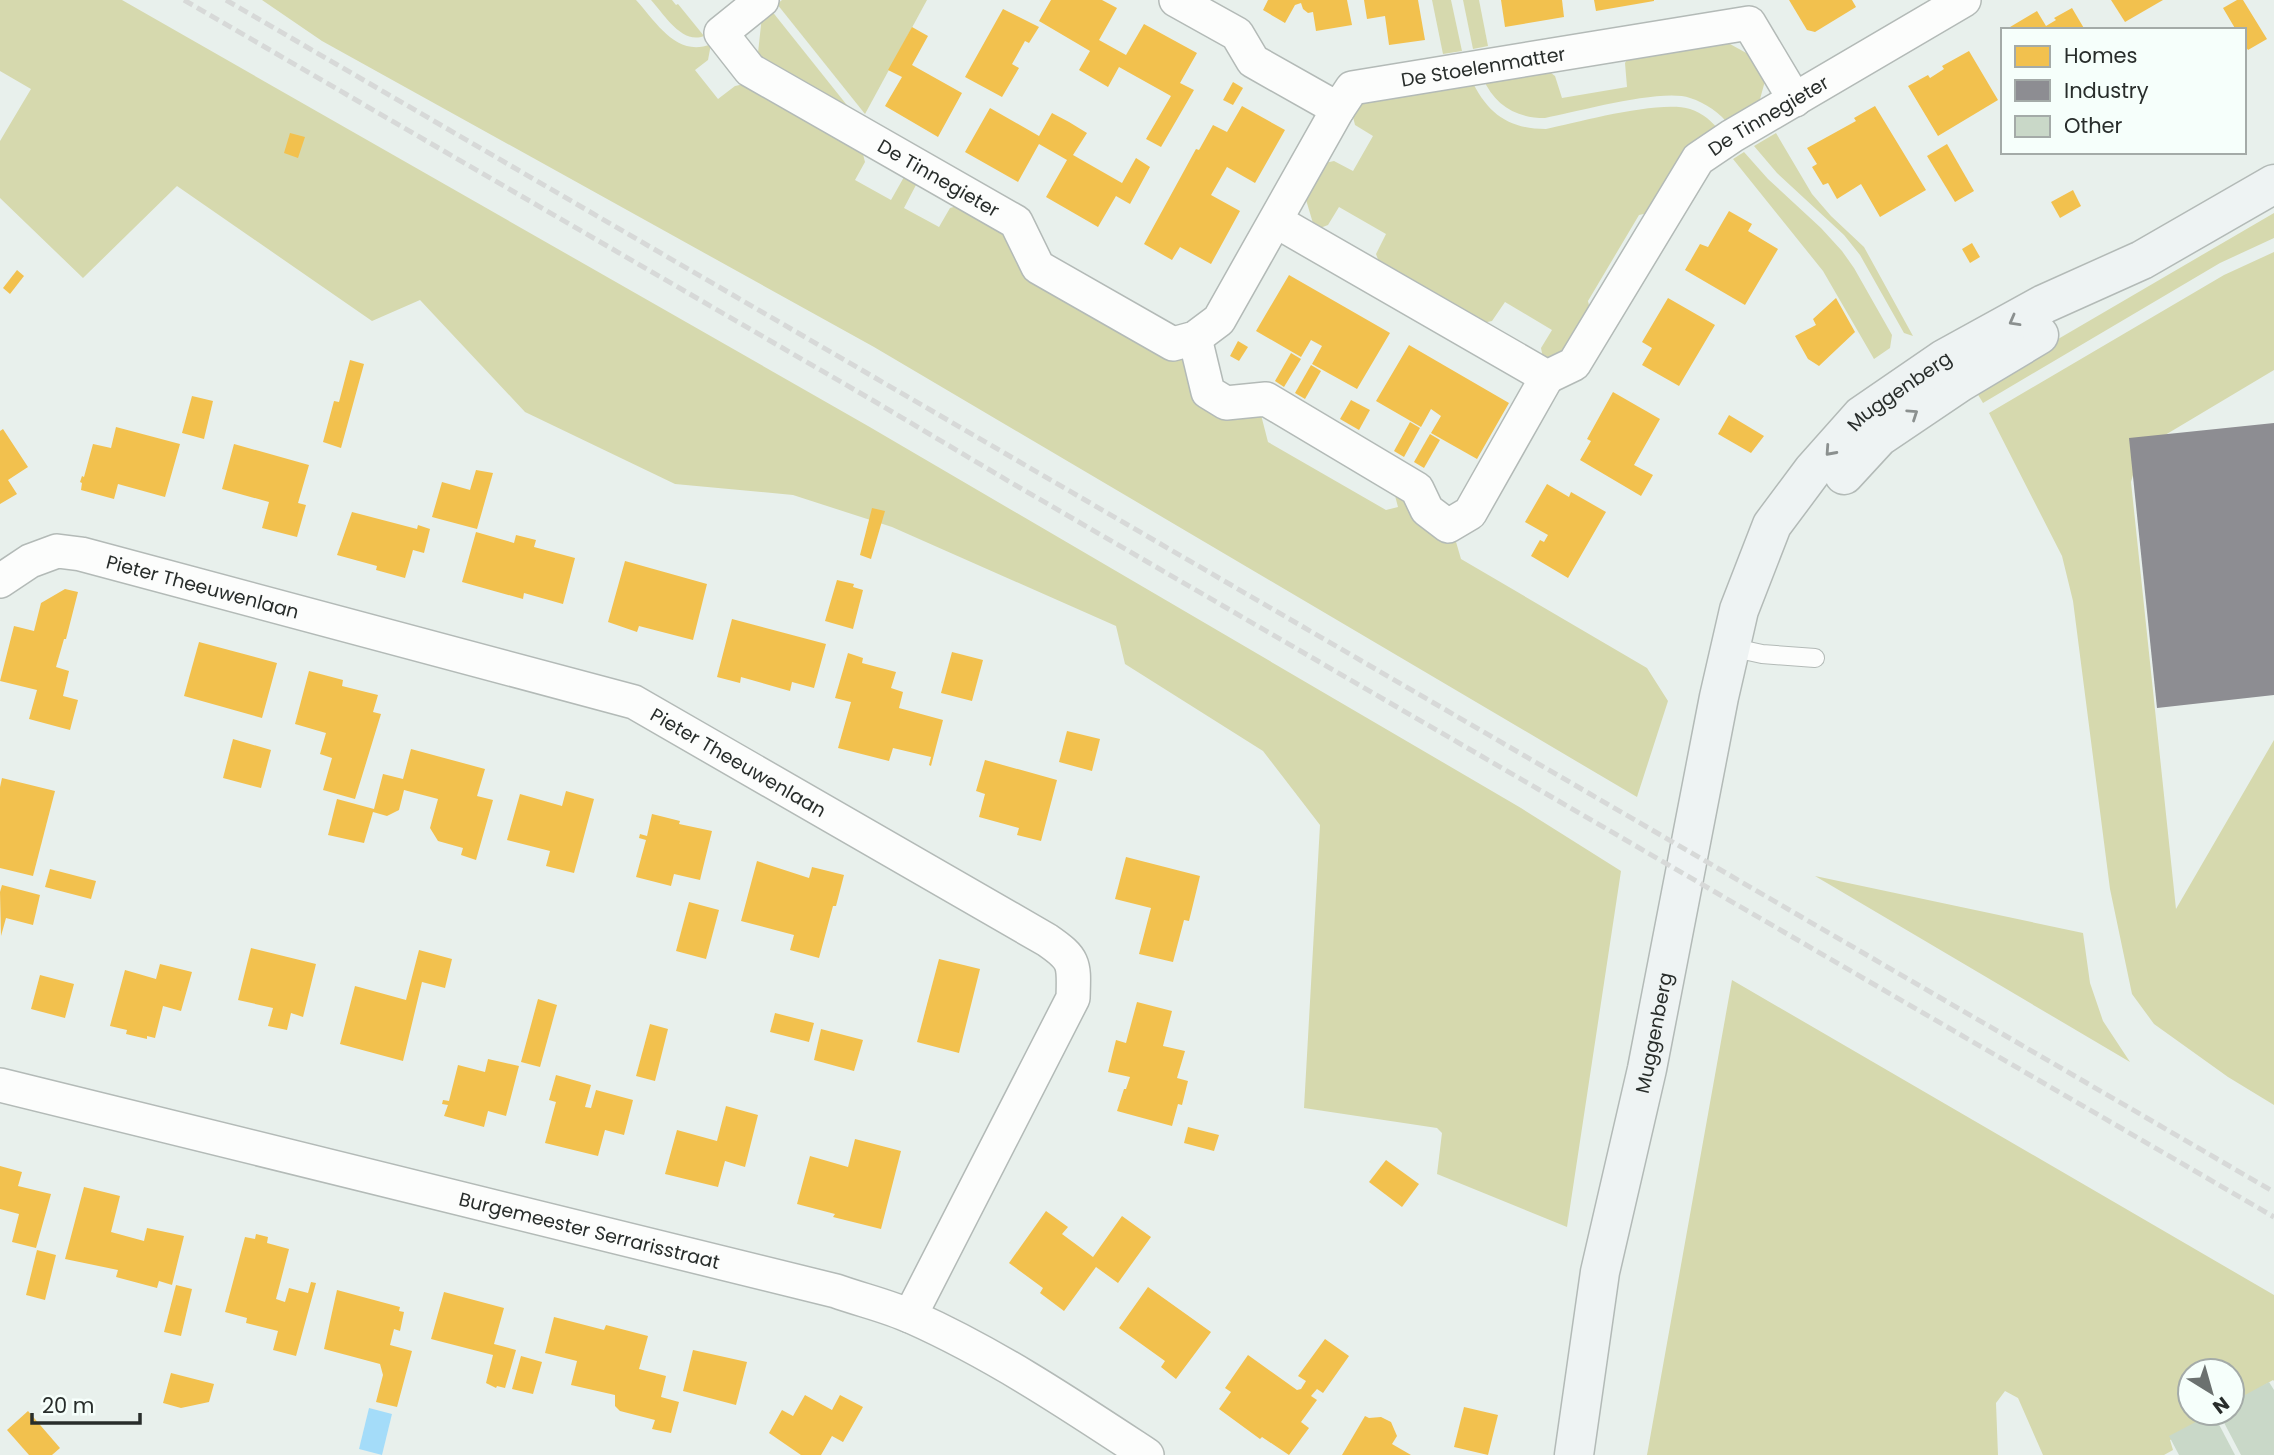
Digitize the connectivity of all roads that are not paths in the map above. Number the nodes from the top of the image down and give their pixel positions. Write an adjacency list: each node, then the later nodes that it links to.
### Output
1 (762, 0): 8 (street, De Tinnegieter)
2 (1176, 0): 5 (street)
3 (1964, 0): 4 (street, De Tinnegieter)
4 (1795, 100): 5 (street, De Stoelenmatter); 9 (street, De Tinnegieter)
5 (1338, 109): 7 (street)
6 (2274, 184): 11 (main road, Muggenberg)
7 (1276, 220): 8 (street); 9 (street)
8 (1195, 338): 9 (street)
9 (1547, 377)
10 (0, 581): 14 (street, Pieter Theeuwenlaan)
11 (1730, 647): 12 (lane); 16 (main road, Muggenberg)
12 (1815, 658)
13 (0, 1085): 14 (street, Burgemeester Serrarisstraat)
14 (910, 1316): 15 (street, Burgemeester Serrarisstraat)
15 (1147, 1455)
16 (1574, 1455)

